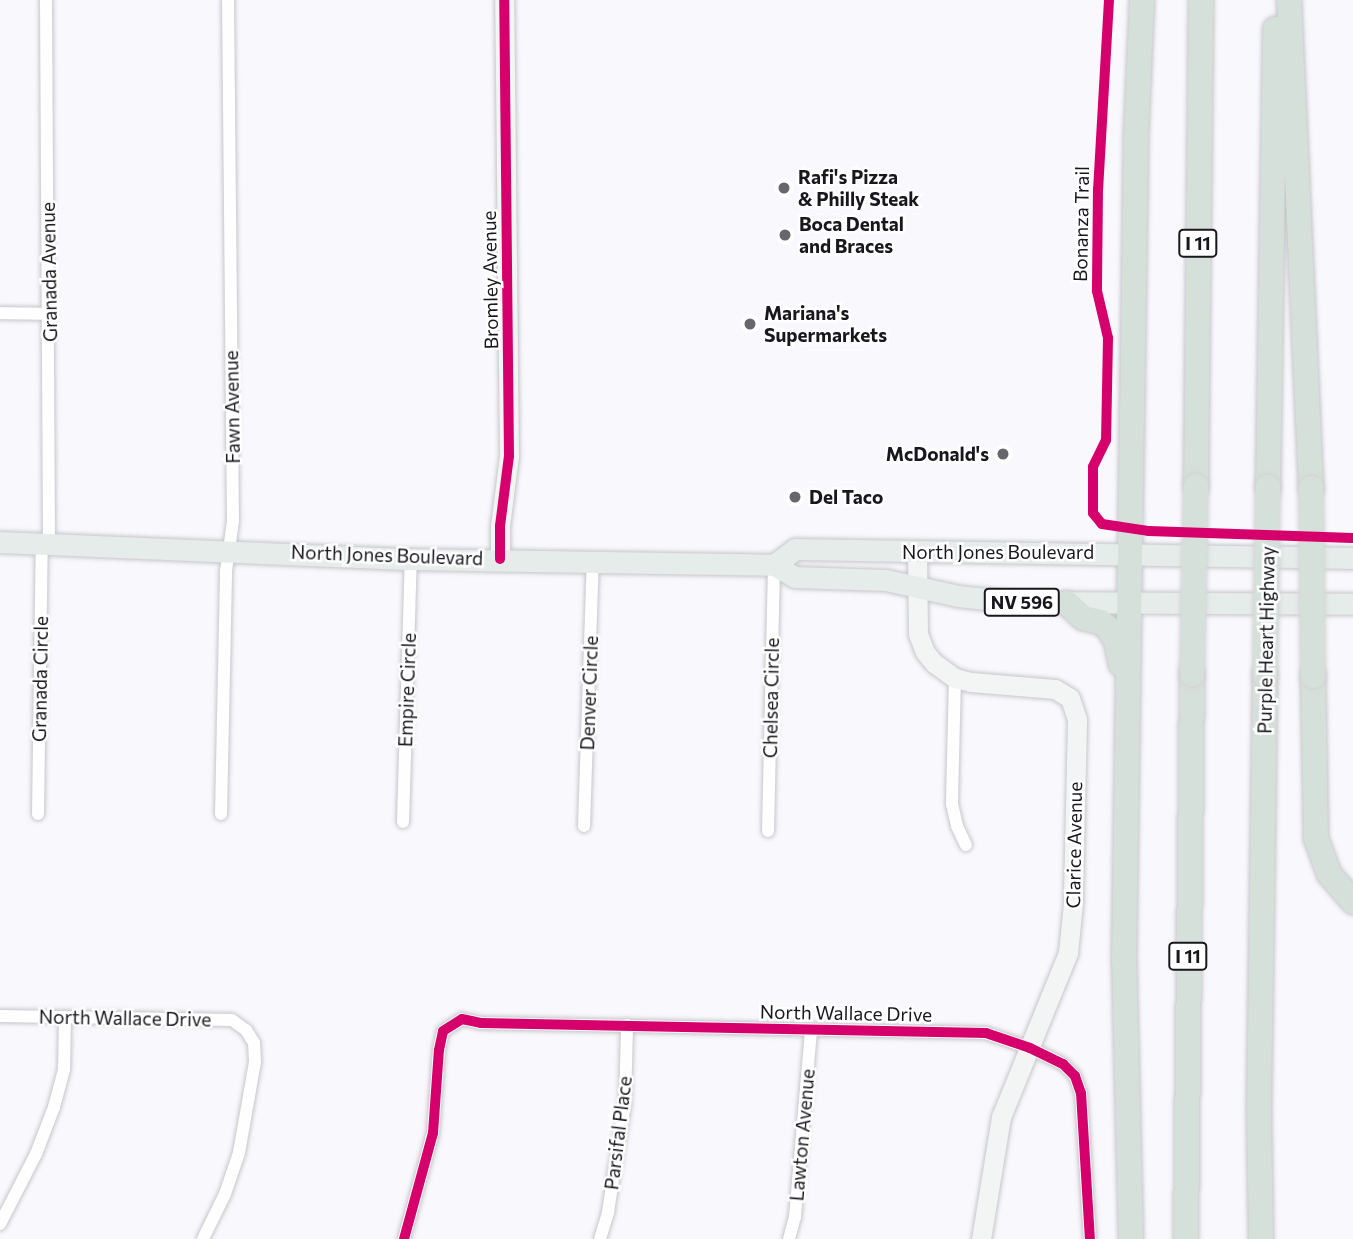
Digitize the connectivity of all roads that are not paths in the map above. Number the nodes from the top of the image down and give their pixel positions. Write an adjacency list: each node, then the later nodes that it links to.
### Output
1 (46, 0): 9 (street, Granada Avenue)
2 (228, 0): 12 (street, Fawn Avenue)
3 (504, 0): 17 (street, Bromley Avenue)
4 (1142, 0): 14 (highway)
5 (1201, 0): 46 (highway, I 11, bridge)
6 (1275, 0): 47 (highway, Purple Heart Highway, bridge)
7 (1289, 0): 32 (highway, bridge)
8 (0, 313): 9 (street)
9 (50, 314): 11 (street, Granada Avenue)
10 (0, 542): 11 (main road, North Jones Boulevard)
11 (46, 543): 12 (main road, North Jones Boulevard); 26 (street, Granada Circle)
12 (229, 549): 16 (main road, North Jones Boulevard); 27 (street, Fawn Avenue)
13 (917, 552): 14 (main road, North Jones Boulevard); 19 (main road, North Jones Boulevard); 20 (street)
14 (1130, 552): 15 (main road, North Jones Boulevard); 22 (highway)
15 (1353, 558)
16 (411, 559): 17 (main road, North Jones Boulevard); 28 (street, Empire Circle)
17 (500, 559): 18 (main road, North Jones Boulevard)
18 (593, 561): 19 (main road, North Jones Boulevard); 29 (street, Denver Circle)
19 (774, 565): 20 (main road, North Jones Boulevard); 30 (street, Chelsea Circle)
20 (917, 585): 21 (main road, North Jones Boulevard / NV 596); 25 (street)
21 (1067, 603): 22 (main road, North Jones Boulevard / NV 596); 24 (highway)
22 (1128, 603): 23 (main road, North Jones Boulevard / NV 596); 24 (highway)
23 (1353, 604)
24 (1128, 677): 45 (highway)
25 (955, 678): 31 (street); 37 (street, Clarice Avenue)
26 (38, 814)
27 (221, 814)
28 (403, 822)
29 (584, 826)
30 (768, 831)
31 (966, 845)
32 (1353, 902)
33 (0, 1016): 34 (street, North Wallace Drive)
34 (65, 1017): 38 (street); 39 (street, North Wallace Drive)
35 (627, 1025): 36 (street, North Wallace Drive); 40 (street, North Wallace Drive); 41 (street, Parsifal Place)
36 (811, 1030): 37 (street, North Wallace Drive); 42 (street, Lawton Avenue)
37 (1030, 1048): 43 (street, Clarice Avenue); 44 (street, North Wallace Drive)
38 (0, 1224)
39 (203, 1239)
40 (404, 1239)
41 (600, 1239)
42 (789, 1239)
43 (981, 1239)
44 (1090, 1239)
45 (1131, 1239)
46 (1186, 1239)
47 (1261, 1239)

